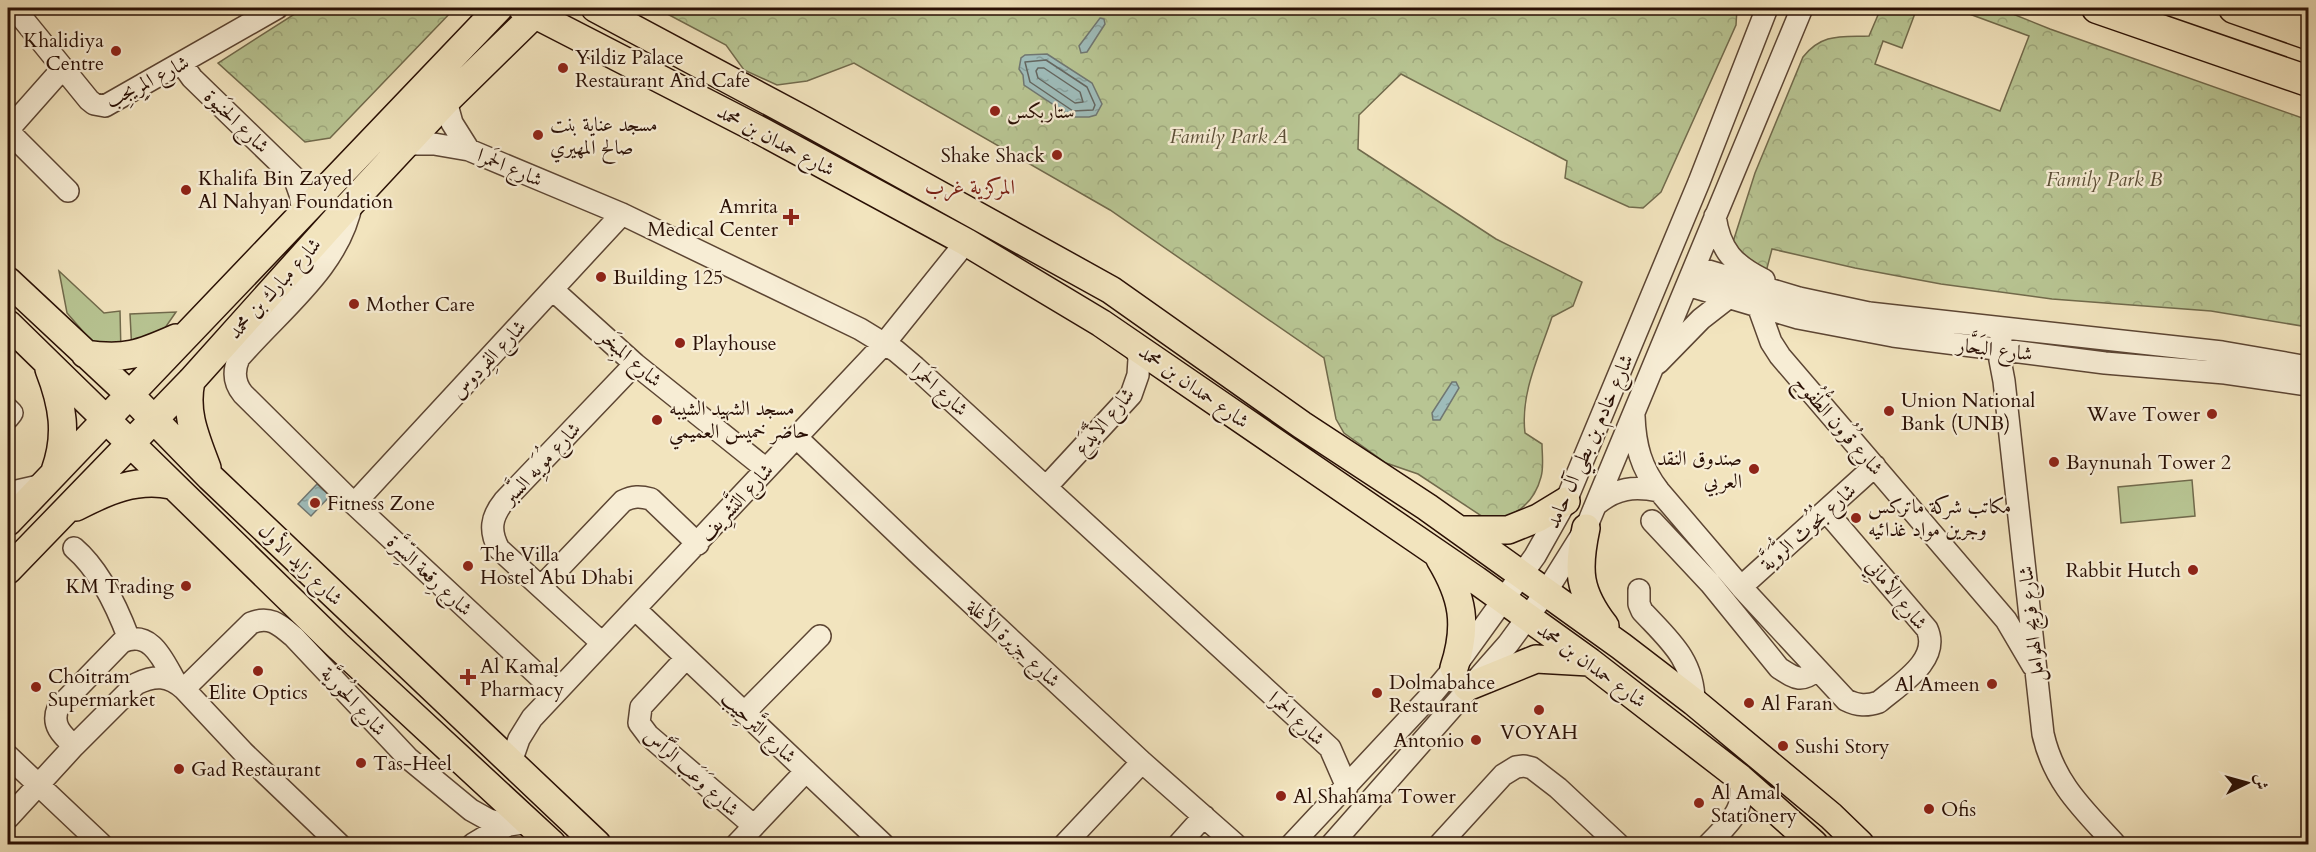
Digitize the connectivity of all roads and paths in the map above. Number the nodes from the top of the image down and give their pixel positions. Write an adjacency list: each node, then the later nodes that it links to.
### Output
1 (14, 8): 15 (street, شارع المِرِيجِب)
2 (277, 8): 11 (street, شارع المِرِيجِب)
3 (499, 8): 22 (main road, شارع مبارك بن محمد)
4 (595, 8): 12 (main road, شارع حمدان بن محمد)
5 (619, 8): 12 (main road)
6 (1767, 8): 67 (street, شارع خادم بن بطي آل حامد)
7 (1802, 8): 27 (street, شارع خادم بن بطي آل حامد)
8 (2097, 8): 16 (highway)
9 (2234, 8): 13 (highway)
10 (533, 10): 17 (main road, شارع مبارك بن محمد); 28 (main road, شارع حمدان بن محمد)
11 (249, 15): 14 (street, شارع المِرِيجِب)
12 (641, 32): 75 (main road, شارع حمدان بن محمد)
13 (2308, 34)
14 (182, 64): 15 (street, شارع المِرِيجِب); 21 (street, شارع الحنَيوة)
15 (63, 68): 18 (street)
16 (2308, 81)
17 (446, 101): 19 (main road, شارع مبارك بن محمد); 20 (street, شارع الحَمرا)
18 (8, 131): 23 (street)
19 (407, 144): 20 (street, شارع الحَمرا); 24 (main road, شارع مبارك بن محمد)
20 (469, 150): 26 (street, شارع الحَمرا)
21 (294, 177): 22 (street); 25 (street)
22 (334, 180): 25 (main road, شارع مبارك بن محمد)
23 (68, 191)
24 (352, 201): 49 (main road, شارع مبارك بن محمد); 68 (street, شارع رِقعة السِّرَّة)
25 (303, 213): 38 (main road, شارع مبارك بن محمد)
26 (622, 214): 31 (street, شارع الفِردوس); 40 (street, شارع الحَمرا)
27 (1715, 216): 29 (street, شارع خادم بن بطي آل حامد); 33 (street)
28 (966, 242): 40 (street, شارع التَّشرِيف); 41 (main road, شارع حمدان بن محمد)
29 (1691, 276): 32 (street, شارع البَحَّار); 33 (street, شارع البَحَّار); 48 (street, شارع خادم بن بطي آل حامد)
30 (8, 281): 43 (main road, شارع زايد الأول)
31 (553, 290): 45 (street, شارع المِبخَر); 68 (street, شارع الفِردوس)
32 (1728, 298): 34 (street, شارع البَحَّار); 48 (street)
33 (1799, 298): 37 (street, شارع البَحَّار)
34 (1758, 306): 35 (street, شارع البَحَّار); 39 (street, شارع قُرُون الطُّفُوح)
35 (1783, 314): 39 (street); 42 (street, شارع البَحَّار)
36 (8, 324): 44 (main road, شارع زايد الأول)
37 (2010, 329): 42 (street, شارع فريج الهوامل); 46 (street, شارع البَحَّار)
38 (188, 333): 43 (main road); 51 (main road, شارع مبارك بن محمد)
39 (1769, 336): 59 (street, شارع قُرُون الطُّفُوح)
40 (884, 344): 57 (street, شارع التَّشرِيف); 64 (street, شارع الحَمرا)
41 (1136, 346): 64 (street, شارع الأَيْدَع); 78 (main road, شارع حمدان بن محمد)
42 (2007, 351): 46 (street, شارع البَحَّار); 91 (street, شارع فريج الهوامل)
43 (85, 354): 51 (main road, شارع زايد الأول)
44 (45, 360): 56 (main road, شارع زايد الأول); 62 (main road)
45 (635, 364): 60 (street, شارع المِبخَر); 83 (street, شارع مُوَيِه السَّبر)
46 (2229, 364): 47 (street, شارع البَحَّار); 50 (street, شارع البَحَّار)
47 (2308, 368)
48 (1649, 372): 53 (street, شارع خادم بن بطي آل حامد)
49 (191, 381): 55 (main road, شارع مبارك بن محمد); 61 (main road)
50 (2308, 385)
51 (129, 393): 55 (main road, شارع زايد الأول); 56 (main road, شارع مبارك بن محمد)
52 (8, 409): 54 (street)
53 (1634, 412): 65 (street, شارع الأمانِي); 69 (street, شارع خادم بن بطي آل حامد)
54 (8, 418)
55 (154, 419): 58 (main road, شارع مبارك بن محمد); 61 (main road, شارع زايد الأول)
56 (104, 420): 58 (main road, شارع زايد الأول); 62 (main road, شارع مبارك بن محمد)
57 (796, 436): 60 (street, شارع التَّشرِيف); 110 (street, شارع جزيرة الأغلة)
58 (129, 443): 63 (main road, شارع زايد الأول); 71 (main road, شارع مبارك بن محمد)
59 (1875, 466): 70 (street, شارع بُحُوث الرُّوَيَّة); 90 (street, شارع قُرُون الطُّفُوح)
60 (766, 469): 76 (street, شارع التَّشرِيف)
61 (210, 477): 109 (main road, شارع زايد الأول)
62 (49, 479): 66 (street); 73 (main road, شارع مبارك بن محمد)
63 (171, 485): 71 (main road); 118 (main road, شارع زايد الأول)
64 (1047, 486): 106 (street, شارع الحَمرا)
65 (1659, 491): 69 (street); 79 (street, شارع الأمانِي)
66 (8, 493)
67 (1566, 501): 75 (main road); 81 (street, شارع خادم بن بطي آل حامد)
68 (354, 504): 102 (street, شارع رِقعة السِّرَّة)
69 (1597, 504): 74 (street, شارع خادم بن بطي آل حامد)
70 (1826, 511): 84 (street, شارع بُحُوث الرُّوَيَّة); 98 (street, شارع الأمانِي)
71 (59, 516): 80 (main road, شارع مبارك بن محمد)
72 (1652, 521): 82 (street)
73 (8, 522)
74 (1586, 528): 86 (street, شارع خادم بن بطي آل حامد); 95 (main road)
75 (1459, 530): 81 (main road, شارع حمدان بن محمد)
76 (698, 544): 83 (street); 88 (street, شارع التَّشرِيف)
77 (74, 548): 93 (street)
78 (1436, 553): 87 (main road, شارع حمدان بن محمد); 100 (main road)
79 (1713, 553): 82 (street); 84 (street, شارع الأمانِي)
80 (8, 570)
81 (1521, 575): 86 (main road, شارع حمدان بن محمد); 87 (street, شارع خادم بن بطي آل حامد)
82 (1710, 583): 98 (street)
83 (542, 587): 94 (street, شارع مُوَيِه السَّبر)
84 (1741, 587): 98 (street, شارع الأمانِي)
85 (1640, 590): 103 (street)
86 (1546, 592): 89 (street, شارع خادم بن بطي آل حامد); 95 (main road, شارع حمدان بن محمد)
87 (1502, 600): 89 (main road, شارع حمدان بن محمد); 100 (street, شارع خادم بن بطي آل حامد)
88 (634, 609): 94 (street, شارع التَّشرِيف); 96 (street, شارع التَّرحِيب)
89 (1527, 618): 97 (main road, شارع حمدان بن محمد); 100 (street, شارع خادم بن بطي آل حامد)
90 (2006, 620): 91 (street); 99 (street, شارع قُرُون الطُّفُوح)
91 (2031, 621): 99 (street, شارع فريج الهوامل)
92 (820, 636): 104 (street)
93 (129, 639): 101 (street); 105 (street)
94 (602, 643): 102 (street, شارع التَّشرِيف)
95 (1621, 646): 103 (main road, شارع حمدان بن محمد)
96 (686, 658): 104 (street, شارع التَّرحِيب); 119 (street, شارع وَعَب الرَّأس)
97 (1590, 662): 100 (main road); 112 (main road, شارع حمدان بن محمد)
98 (1818, 670)
99 (2037, 672): 137 (street, شارع فريج الهوامل)
100 (1461, 677): 108 (street, شارع خادم بن بطي آل حامد); 131 (street, شارع خادم بن بطي آل حامد)
101 (179, 685): 105 (street); 115 (street, شارع الحُوريَّة); 121 (street)
102 (556, 692): 109 (street, شارع التَّشرِيف)
103 (1694, 702): 136 (main road, شارع حمدان بن محمد)
104 (744, 712): 111 (street, شارع التَّرحِيب)
105 (74, 746): 113 (street)
106 (1330, 748): 108 (street, شارع الحَمرا); 114 (street, شارع الحَمرا)
107 (8, 756): 113 (street)
108 (1371, 761): 114 (street, شارع خادم بن بطي آل حامد)
109 (511, 762): 124 (main road, شارع زايد الأول)
110 (1142, 762): 116 (street, شارع جزيرة الأغلة); 127 (street)
111 (806, 771): 119 (street); 126 (street, شارع التَّرحِيب)
112 (1740, 778): 134 (street); 135 (main road, شارع حمدان بن محمد)
113 (38, 785): 117 (street); 120 (street)
114 (1347, 787): 130 (street, شارع خادم بن بطي آل حامد)
115 (471, 810): 118 (street, شارع الحُوريَّة); 122 (street)
116 (1204, 816): 128 (street); 129 (street, شارع جزيرة الأغلة)
117 (8, 818)
118 (519, 824): 122 (street); 123 (main road, شارع زايد الأول)
119 (754, 826): 125 (street)
120 (101, 844)
121 (339, 844)
122 (473, 844)
123 (552, 844)
124 (597, 844)
125 (737, 844)
126 (883, 844)
127 (1065, 844)
128 (1179, 844)
129 (1235, 844)
130 (1292, 844)
131 (1332, 844)
132 (1440, 844): 133 (street)
133 (1618, 844)
134 (1709, 844)
135 (1814, 844)
136 (1860, 844)
137 (2115, 844)

